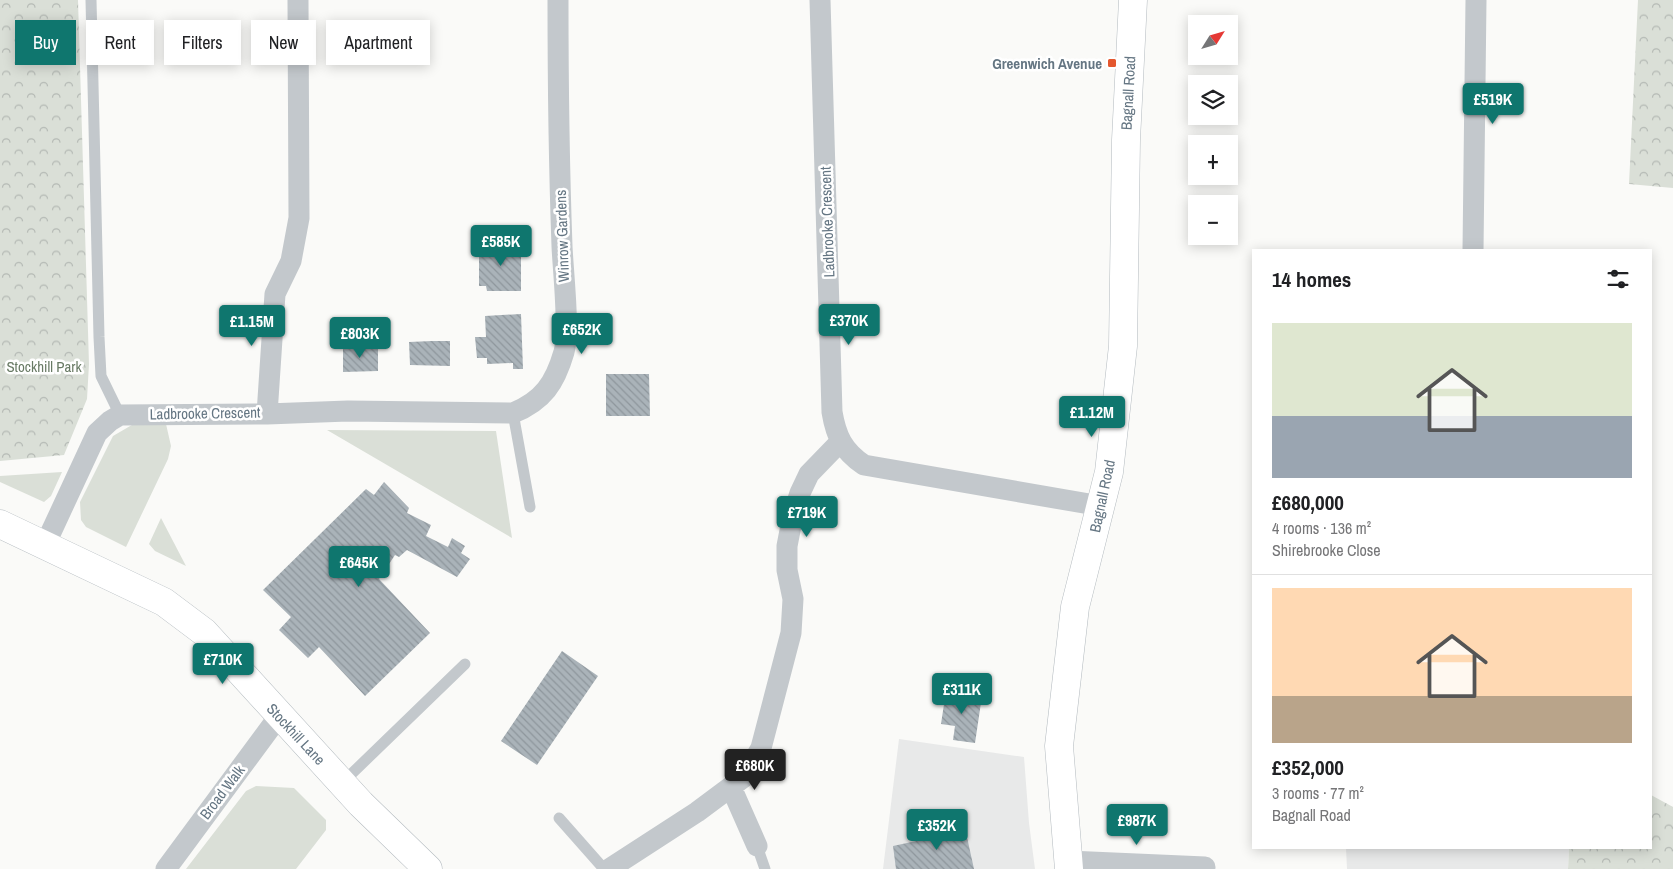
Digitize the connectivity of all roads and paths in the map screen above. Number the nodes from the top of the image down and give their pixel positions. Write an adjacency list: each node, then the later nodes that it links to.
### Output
1 (91, 0): 10 (lane)
2 (298, 0): 9 (street, Ladbrooke Crescent)
3 (558, 0): 8 (street, Winrow Gardens)
4 (820, 0): 11 (street, Ladbrooke Crescent)
5 (1133, 0): 12 (street, Bagnall Road)
6 (1476, 0): 7 (street)
7 (1473, 249)
8 (513, 413): 9 (street, Winrow Gardens); 13 (lane)
9 (267, 414): 10 (street, Ladbrooke Crescent)
10 (120, 415): 15 (street)
11 (840, 442): 12 (street, Ladbrooke Crescent); 19 (street)
12 (1101, 506): 22 (street, Bagnall Road)
13 (530, 508)
14 (0, 524): 15 (street, Stockhill Lane)
15 (45, 545): 17 (street, Stockhill Lane)
16 (465, 664): 18 (lane)
17 (279, 716): 18 (street, Stockhill Lane); 24 (street, Broad Walk)
18 (342, 783): 25 (street, Stockhill Lane)
19 (731, 787): 21 (street); 27 (street)
20 (559, 818): 26 (lane)
21 (757, 846): 28 (lane)
22 (1068, 865): 23 (street)
23 (1205, 867)
24 (166, 869)
25 (428, 869)
26 (604, 869)
27 (609, 869)
28 (765, 869)

